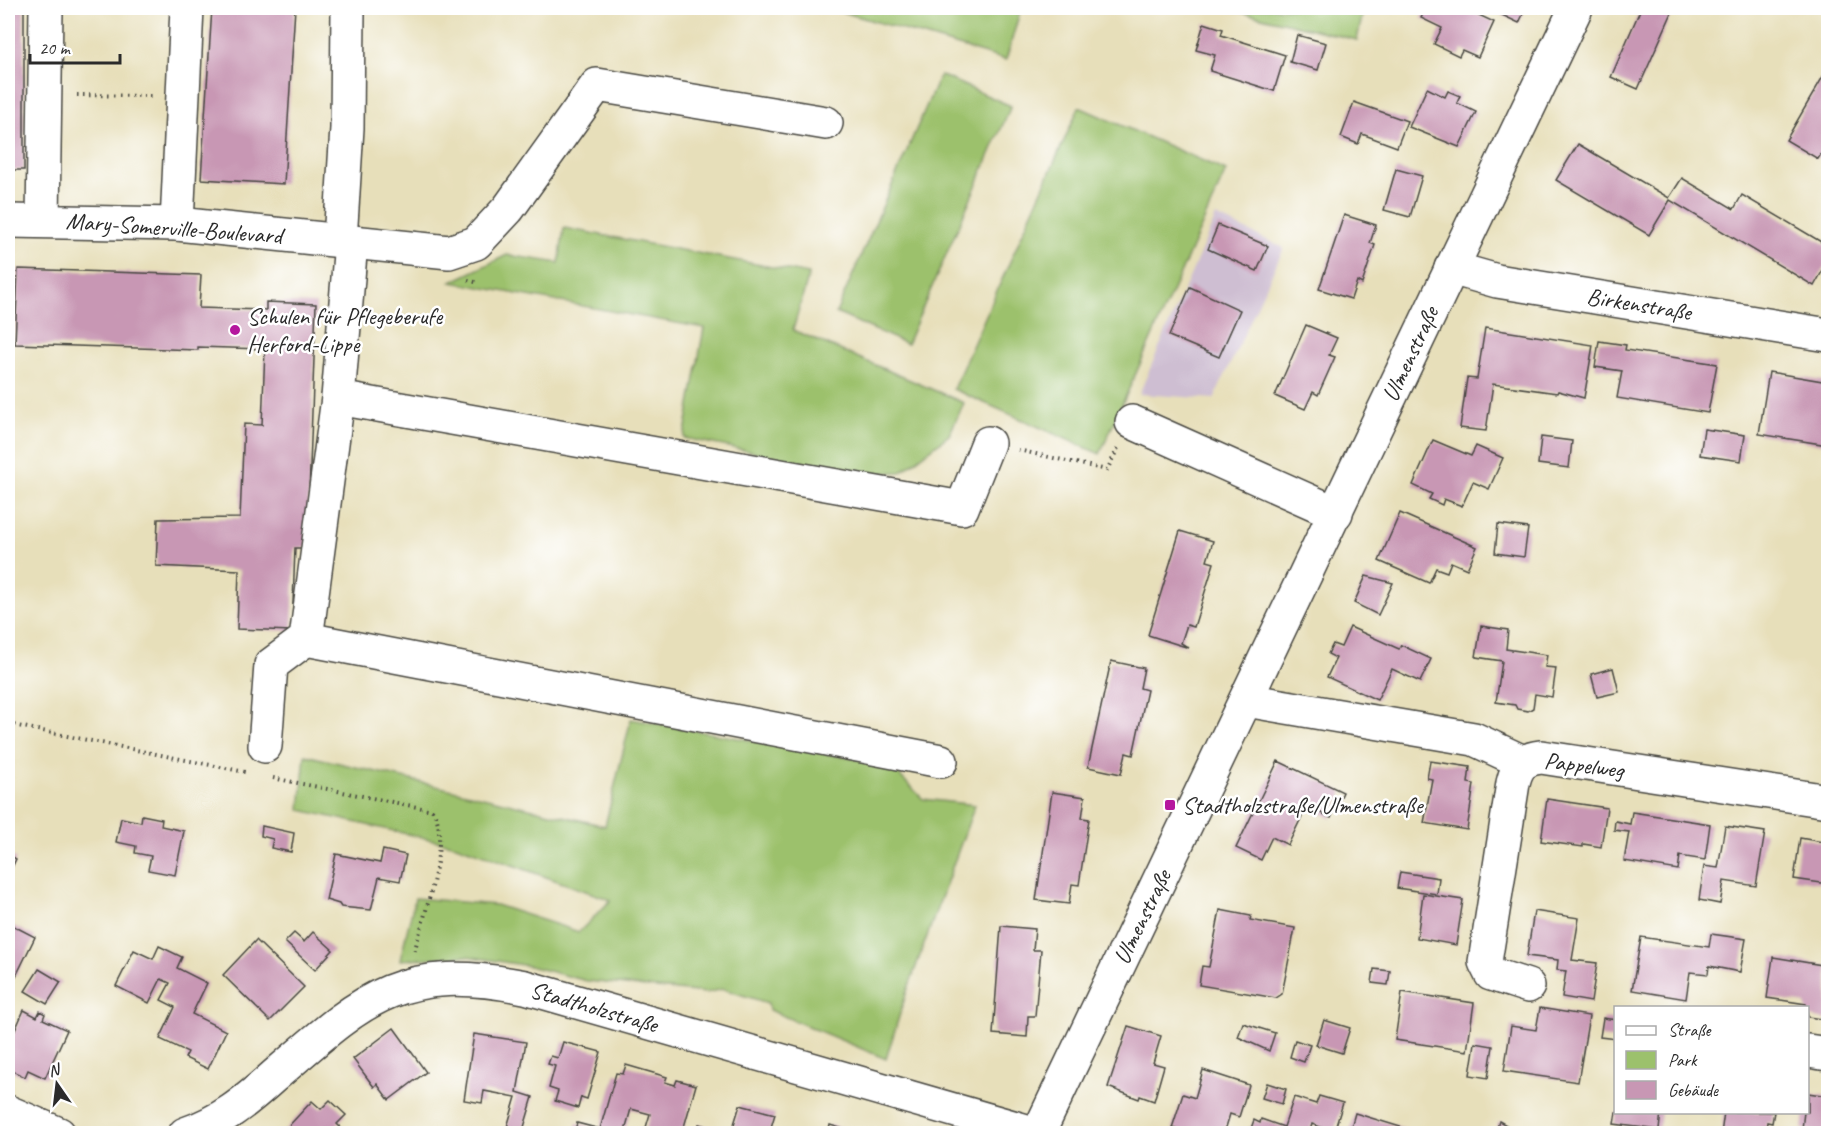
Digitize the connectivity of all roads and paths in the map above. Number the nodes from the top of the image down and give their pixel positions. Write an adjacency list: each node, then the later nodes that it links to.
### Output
1 (46, 8): 5 (street)
2 (187, 8): 6 (street)
3 (348, 8): 11 (street)
4 (1576, 8): 12 (street, Ulmenstraße)
5 (43, 95): 6 (path); 8 (street)
6 (183, 96): 10 (street)
7 (826, 123): 11 (street, Mary-Somerville-Boulevard)
8 (43, 220): 9 (street, Mary-Somerville-Boulevard); 10 (street, Mary-Somerville-Boulevard)
9 (8, 221)
10 (177, 224): 11 (street, Mary-Somerville-Boulevard)
11 (345, 241): 14 (street)
12 (1450, 268): 13 (street, Birkenstraße); 17 (street, Ulmenstraße)
13 (1828, 335)
14 (338, 398): 16 (street); 18 (street)
15 (1132, 422): 16 (path); 17 (street)
16 (988, 443)
17 (1336, 513): 19 (street, Ulmenstraße)
18 (306, 639): 21 (street); 22 (street)
19 (1246, 700): 23 (street); 33 (street, Ulmenstraße)
20 (8, 724): 21 (path)
21 (257, 759)
22 (941, 762)
23 (1523, 762): 25 (street, Pappelweg); 27 (street, Pappelweg)
24 (272, 777): 26 (path)
25 (1828, 801)
26 (416, 982): 32 (street, Stadtholzstraße); 33 (street, Stadtholzstraße)
27 (1527, 986)
28 (1809, 1051): 29 (street)
29 (1828, 1054)
30 (8, 1112): 31 (street)
31 (59, 1134)
32 (185, 1134)
33 (1038, 1134)

